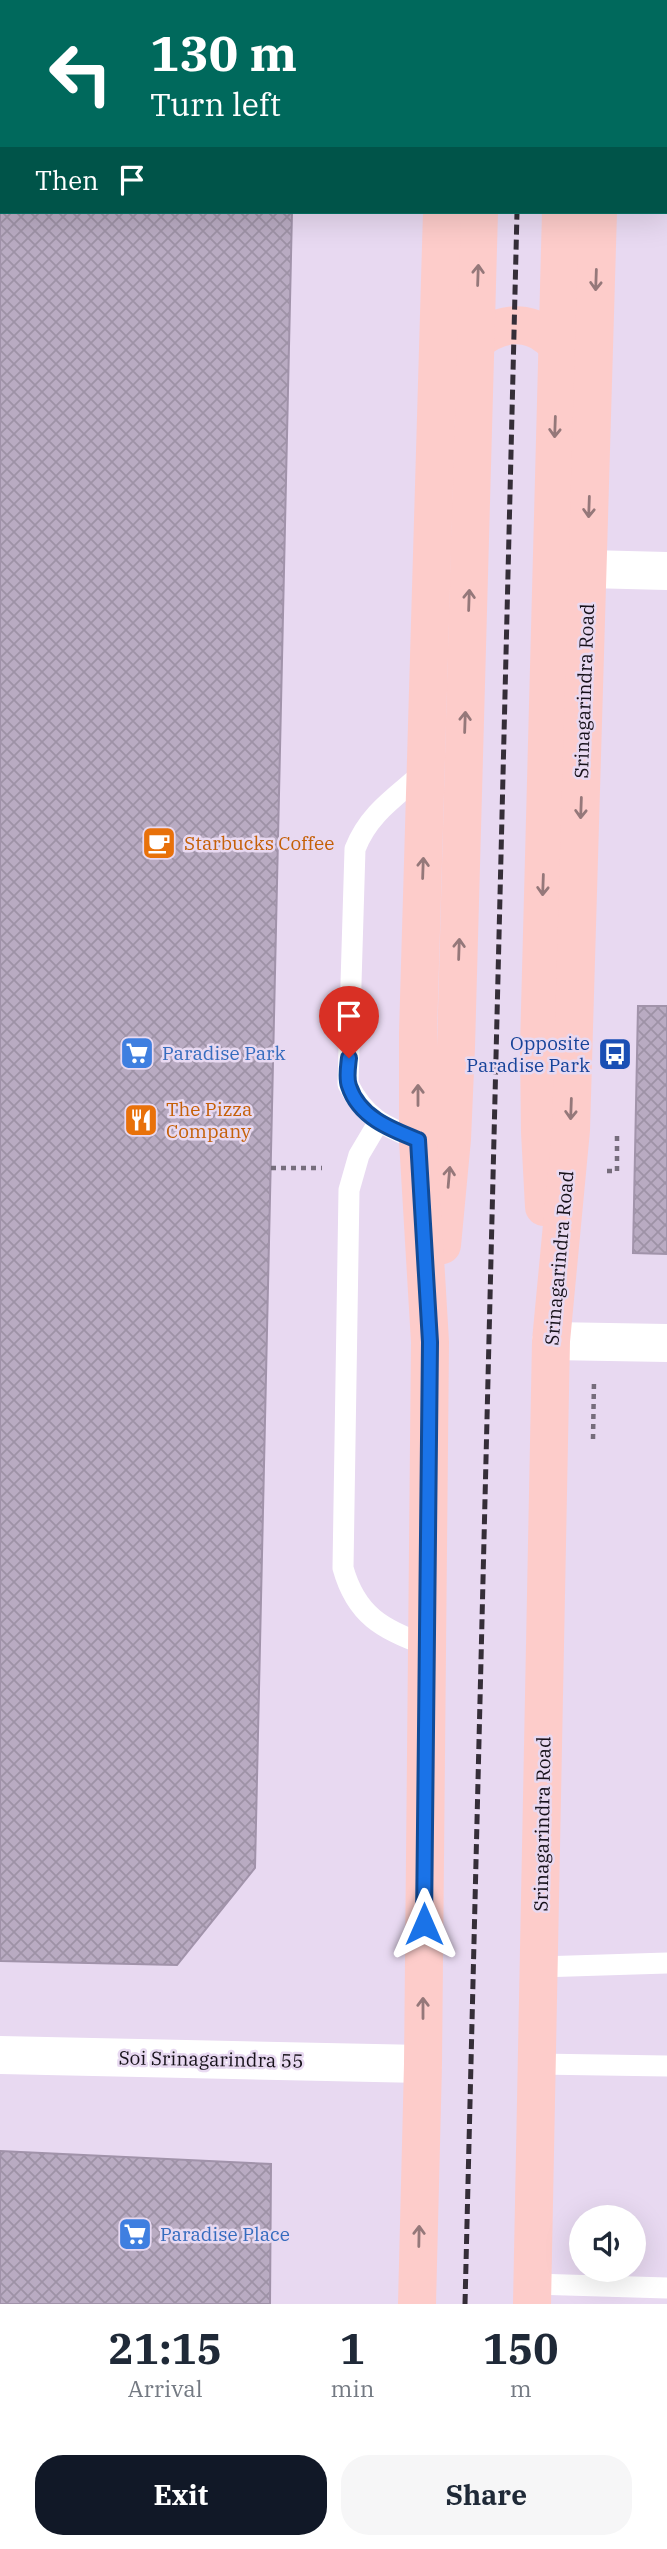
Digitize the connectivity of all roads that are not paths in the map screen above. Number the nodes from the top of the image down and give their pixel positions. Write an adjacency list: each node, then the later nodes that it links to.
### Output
1 (442, 214): 5 (main road)
2 (479, 214): 13 (main road, one-way to 2)
3 (561, 214): 12 (main road, one-way to 12)
4 (598, 214): 6 (main road, Srinagarindra Road, one-way to 6)
5 (436, 410): 6 (main road); 9 (main road)
6 (592, 419): 7 (main road, Srinagarindra Road, one-way to 7)
7 (588, 569): 8 (street); 12 (main road, Srinagarindra Road, one-way to 12)
8 (667, 570)
9 (426, 770): 10 (lane); 11 (main road, one-way to 9)
10 (378, 1123): 11 (lane); 15 (lane)
11 (418, 1140): 13 (main road)
12 (551, 1326): 14 (street); 17 (main road, Srinagarindra Road)
13 (430, 1342): 15 (main road)
14 (667, 1343)
15 (426, 1645): 19 (main road, one-way to 15)
16 (667, 1963): 17 (lane)
17 (539, 1967): 20 (main road, Srinagarindra Road)
18 (0, 2055): 19 (street, Soi Srinagarindra 55)
19 (423, 2064): 24 (main road, one-way to 19)
20 (537, 2064): 21 (lane); 23 (main road, Srinagarindra Road)
21 (667, 2066)
22 (667, 2288): 23 (lane)
23 (533, 2294)
24 (417, 2304)

